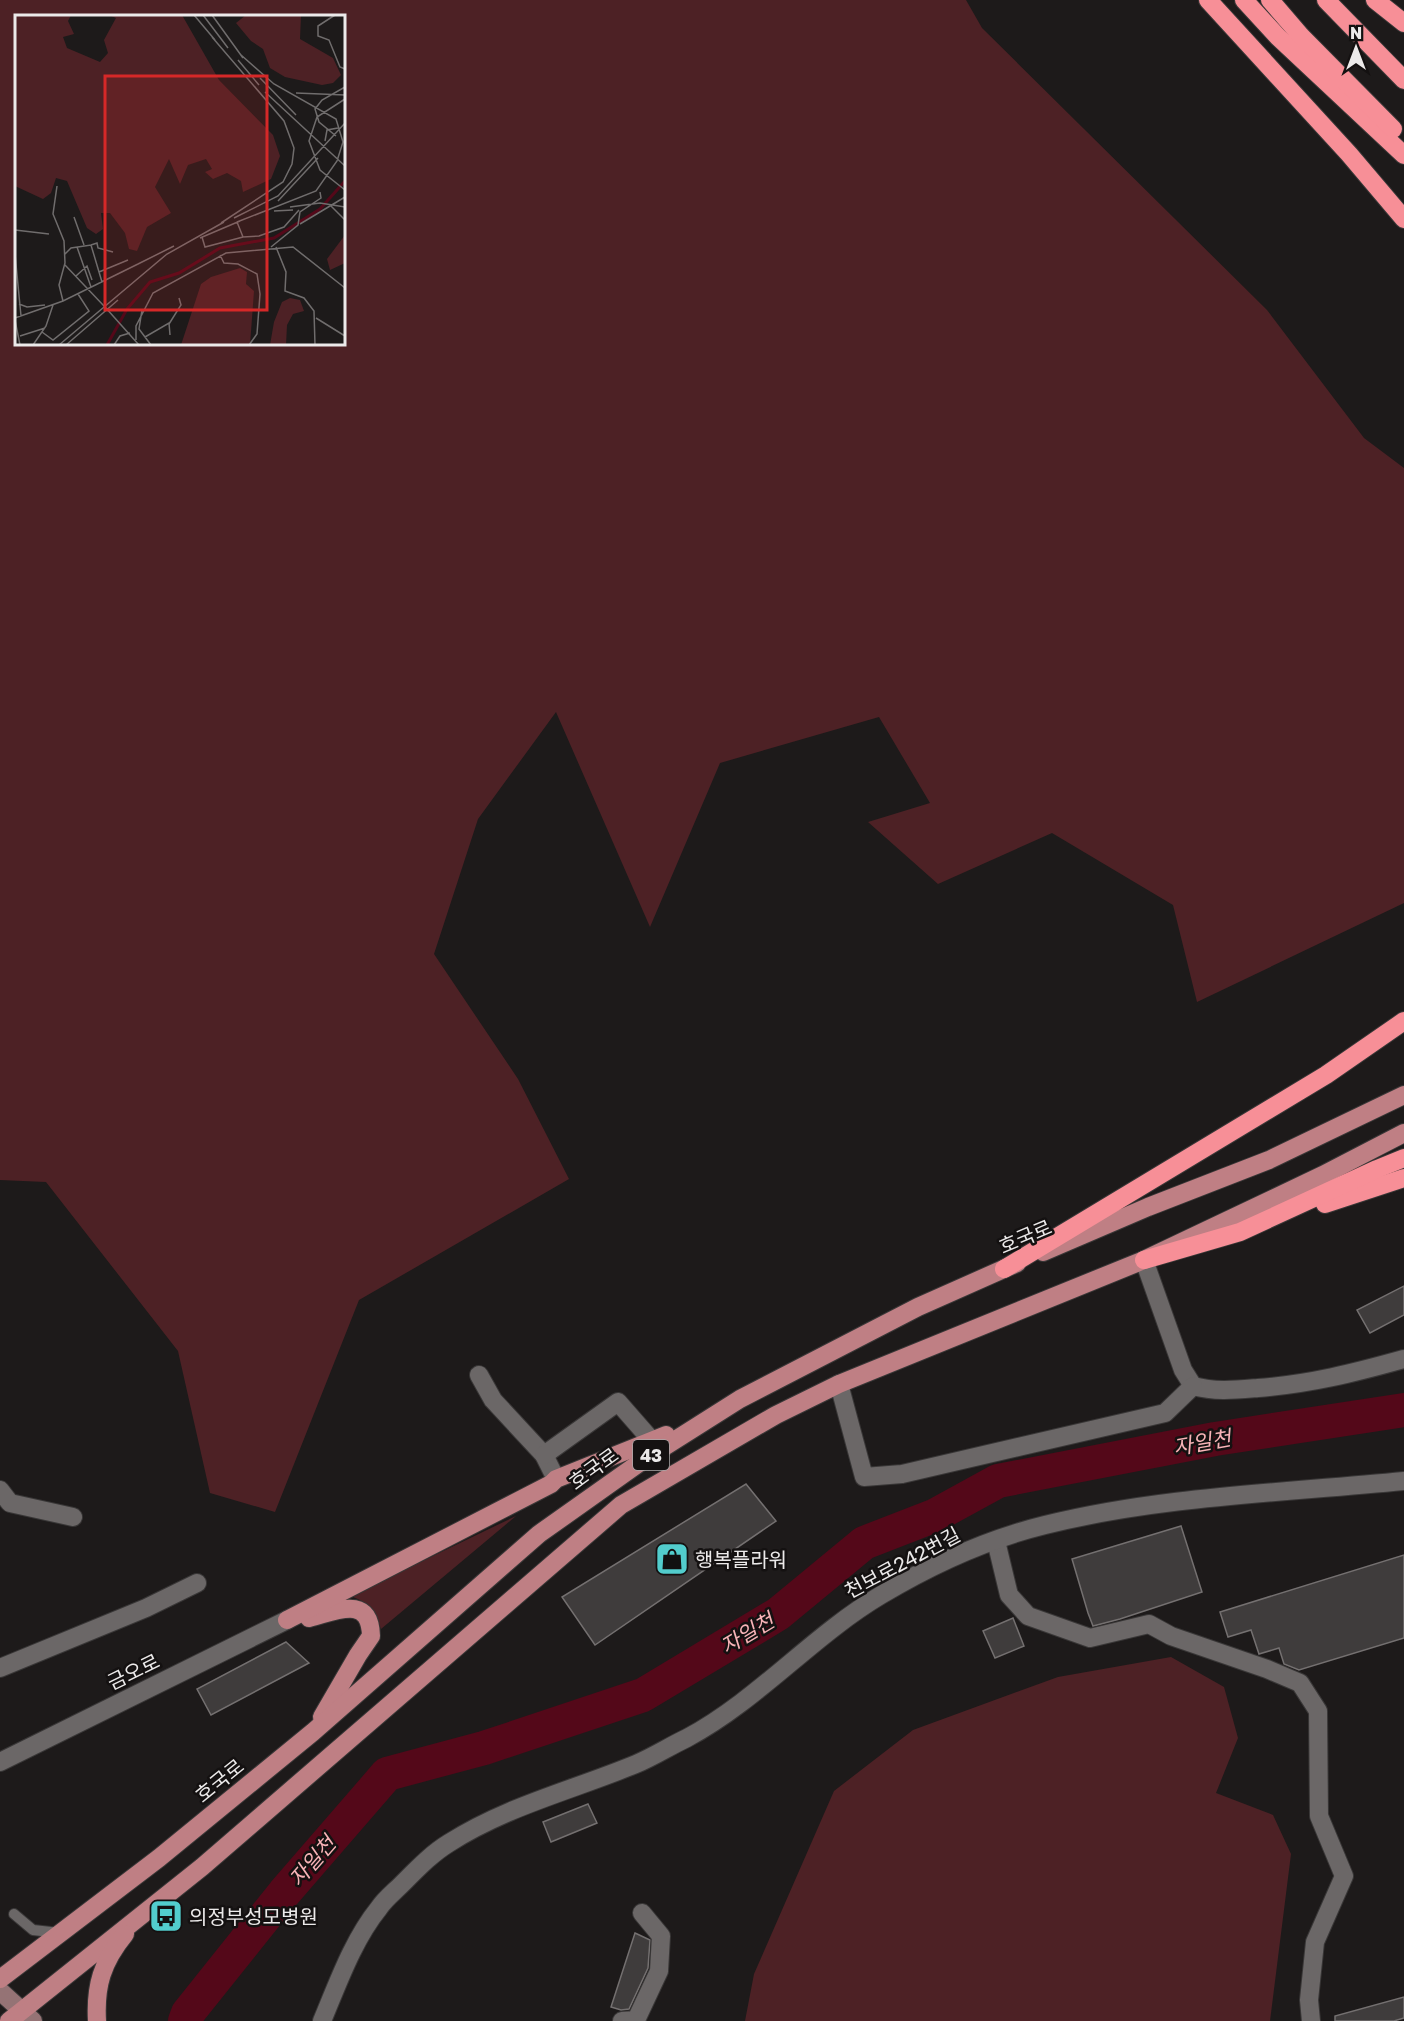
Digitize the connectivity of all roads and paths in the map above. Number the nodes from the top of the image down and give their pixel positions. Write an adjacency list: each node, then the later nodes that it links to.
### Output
1 (1208, 0): 10 (highway)
2 (1244, 0): 9 (highway)
3 (1270, 0): 8 (highway)
4 (1326, 0): 7 (highway)
5 (1375, 0): 6 (highway)
6 (1404, 23)
7 (1404, 80)
8 (1404, 140)
9 (1404, 155)
10 (1404, 219)
11 (1404, 1021): 18 (highway)
12 (1404, 1095): 18 (main road, 호국로 / 43)
13 (1404, 1133): 17 (main road, 43)
14 (1404, 1158): 16 (highway)
15 (1404, 1178): 16 (highway)
16 (1240, 1232): 17 (highway)
17 (1144, 1260): 21 (main road, 43); 22 (street)
18 (1004, 1269): 23 (main road, 호국로 / 43)
19 (1404, 1359): 22 (street)
20 (479, 1375): 25 (street)
21 (839, 1384): 22 (street); 38 (main road, 43)
22 (1193, 1386)
23 (741, 1399): 24 (main road); 34 (main road, 호국로 / 43)
24 (652, 1442): 25 (street); 26 (main road)
25 (544, 1455): 26 (street)
26 (556, 1479): 32 (main road)
27 (1404, 1480): 30 (street, 천보로242번길)
28 (0, 1490): 29 (street)
29 (73, 1517)
30 (996, 1541): 43 (street, 천보로242번길); 46 (street)
31 (197, 1583): 33 (street)
32 (287, 1620): 34 (main road); 35 (street, 금오로)
33 (0, 1668)
34 (313, 1732): 39 (main road, 호국로 / 43)
35 (0, 1762)
36 (642, 1913): 45 (street)
37 (14, 1914): 39 (lane)
38 (143, 1914): 42 (main road, 43); 44 (main road)
39 (60, 1933): 40 (main road, 호국로 / 43)
40 (0, 1979)
41 (0, 1991): 42 (main road)
42 (21, 2017)
43 (325, 2020)
44 (98, 2021)
45 (622, 2021)
46 (1311, 2021)

